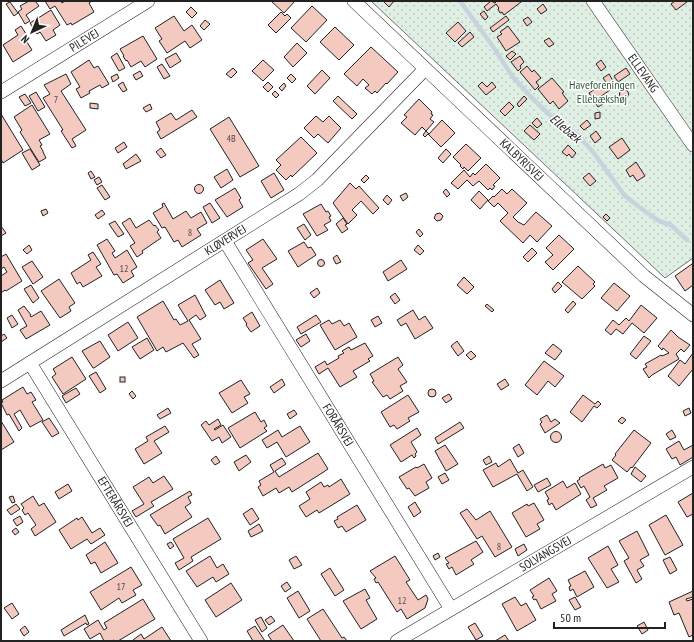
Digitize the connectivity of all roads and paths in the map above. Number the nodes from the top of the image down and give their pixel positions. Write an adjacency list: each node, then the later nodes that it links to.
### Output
1 (148, 1): 5 (street, PILEVEJ)
2 (354, 1): 4 (street, KALBYRISVEJ)
3 (593, 1): 6 (street, ELLEVANG)
4 (425, 69): 7 (street, KLØVERVEJ); 8 (street, KALBYRISVEJ)
5 (1, 92)
6 (693, 145)
7 (225, 242): 9 (street, KLØVERVEJ); 12 (street, FORÅRSVEJ)
8 (693, 315)
9 (30, 363): 10 (street, KLØVERVEJ); 13 (street, EFTERÅRSVEJ)
10 (1, 381)
11 (693, 467): 12 (street, SOLVANGSVEJ)
12 (452, 609): 14 (street, SOLVANGSVEJ)
13 (201, 641)
14 (397, 641)

